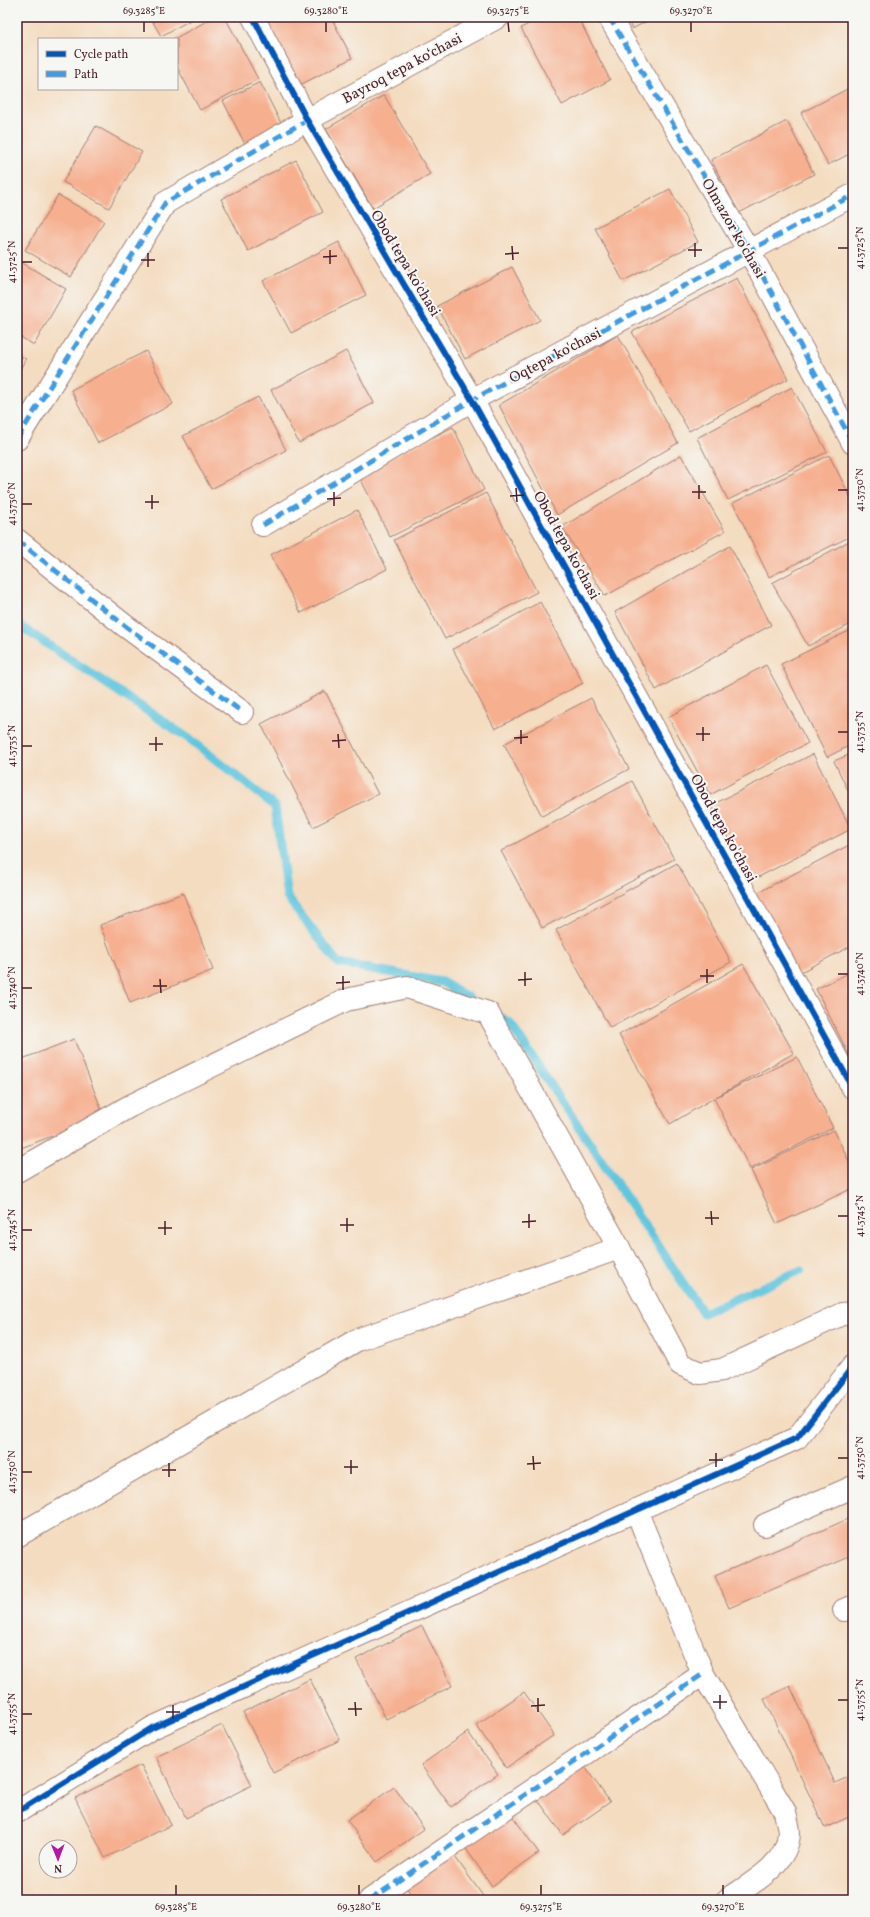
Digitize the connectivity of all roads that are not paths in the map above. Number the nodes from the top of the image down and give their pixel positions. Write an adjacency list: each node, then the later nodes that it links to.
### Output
1 (253, 17): 4 (street, Obod tepa ko'chasi)
2 (498, 17): 4 (street, Bayroq tepa koʻchasi)
3 (609, 17): 6 (street, Olmazor ko'chasi)
4 (307, 120): 7 (street, Obod tepa ko'chasi); 8 (street, Bayroq tepa koʻchasi)
5 (853, 195): 6 (street, Oqtepa ko'chasi)
6 (749, 251): 7 (street, Oqtepa ko'chasi); 9 (street, Olmazor ko'chasi)
7 (472, 400): 10 (street, Oqtepa ko'chasi); 13 (street, Obod tepa ko'chasi)
8 (17, 439)
9 (853, 443)
10 (263, 525)
11 (17, 540): 12 (street)
12 (242, 712)
13 (853, 1088)
14 (17, 1171): 15 (street)
15 (619, 1248): 16 (street); 21 (street)
16 (853, 1314)
17 (853, 1366): 19 (street)
18 (853, 1487): 20 (street)
19 (636, 1510): 22 (street); 23 (street)
20 (765, 1525)
21 (17, 1536)
22 (703, 1674): 24 (street); 25 (street)
23 (17, 1812)
24 (370, 1900)
25 (727, 1900)

